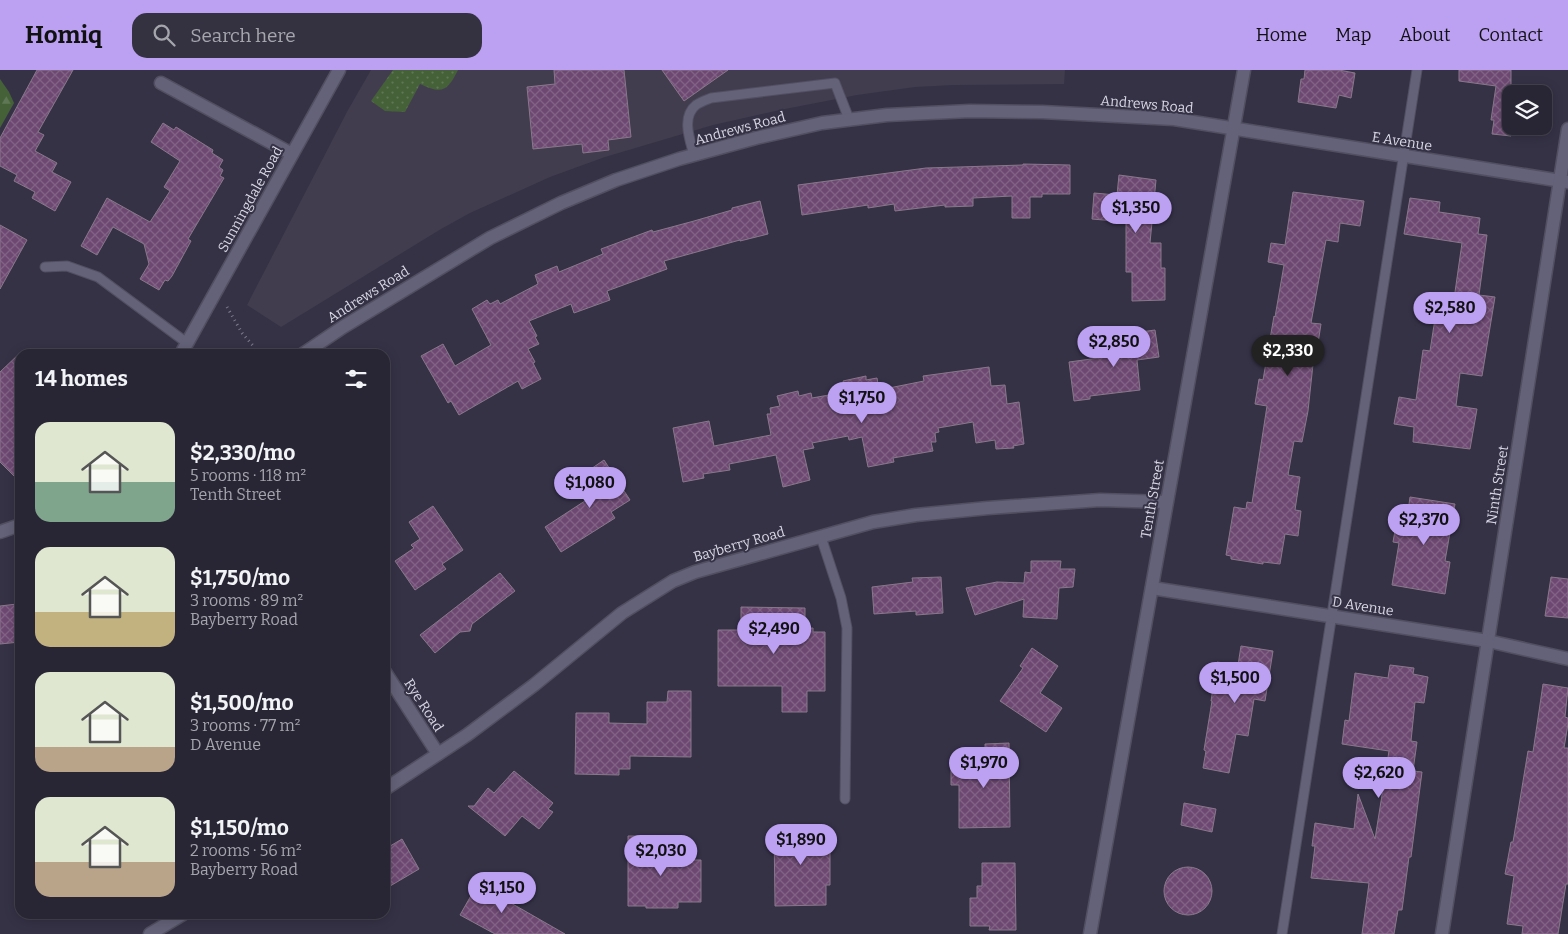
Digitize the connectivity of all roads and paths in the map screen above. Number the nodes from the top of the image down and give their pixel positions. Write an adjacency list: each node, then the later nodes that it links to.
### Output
1 (339, 70): 8 (street, Sunningdale Road)
2 (1244, 70): 6 (street, Tenth Street)
3 (1417, 70): 10 (lane)
4 (161, 83): 8 (street)
5 (849, 119): 6 (street, Andrews Road); 9 (street, Andrews Road); 9 (lane)
6 (1232, 129): 10 (street, E Avenue); 18 (street, Tenth Street)
7 (1568, 129): 11 (street, Ninth Street)
8 (292, 154): 13 (street, Sunningdale Road)
9 (694, 155): 17 (street, Andrews Road)
10 (1404, 156): 11 (street, E Avenue); 23 (lane)
11 (1564, 181): 24 (street, Ninth Street)
12 (45, 267): 15 (lane)
13 (217, 289): 14 (path); 16 (street, Sunningdale Road)
14 (255, 348)
15 (184, 349)
16 (186, 349)
17 (310, 349)
18 (1166, 502): 21 (street, Bayberry Road); 22 (street, Tenth Street)
19 (15, 527): 20 (street)
20 (0, 532)
21 (821, 537): 27 (street, Bayberry Road); 29 (lane)
22 (1152, 588): 23 (street, D Avenue); 32 (street, Tenth Street)
23 (1332, 616): 24 (street, D Avenue); 33 (lane)
24 (1488, 641): 25 (street, D Avenue); 34 (street, Ninth Street)
25 (1568, 659)
26 (390, 680): 27 (street, Rye Road)
27 (438, 754): 28 (street, Bayberry Road)
28 (390, 786)
29 (845, 798)
30 (175, 919): 31 (street)
31 (150, 934)
32 (1090, 934)
33 (1282, 934)
34 (1442, 934)

